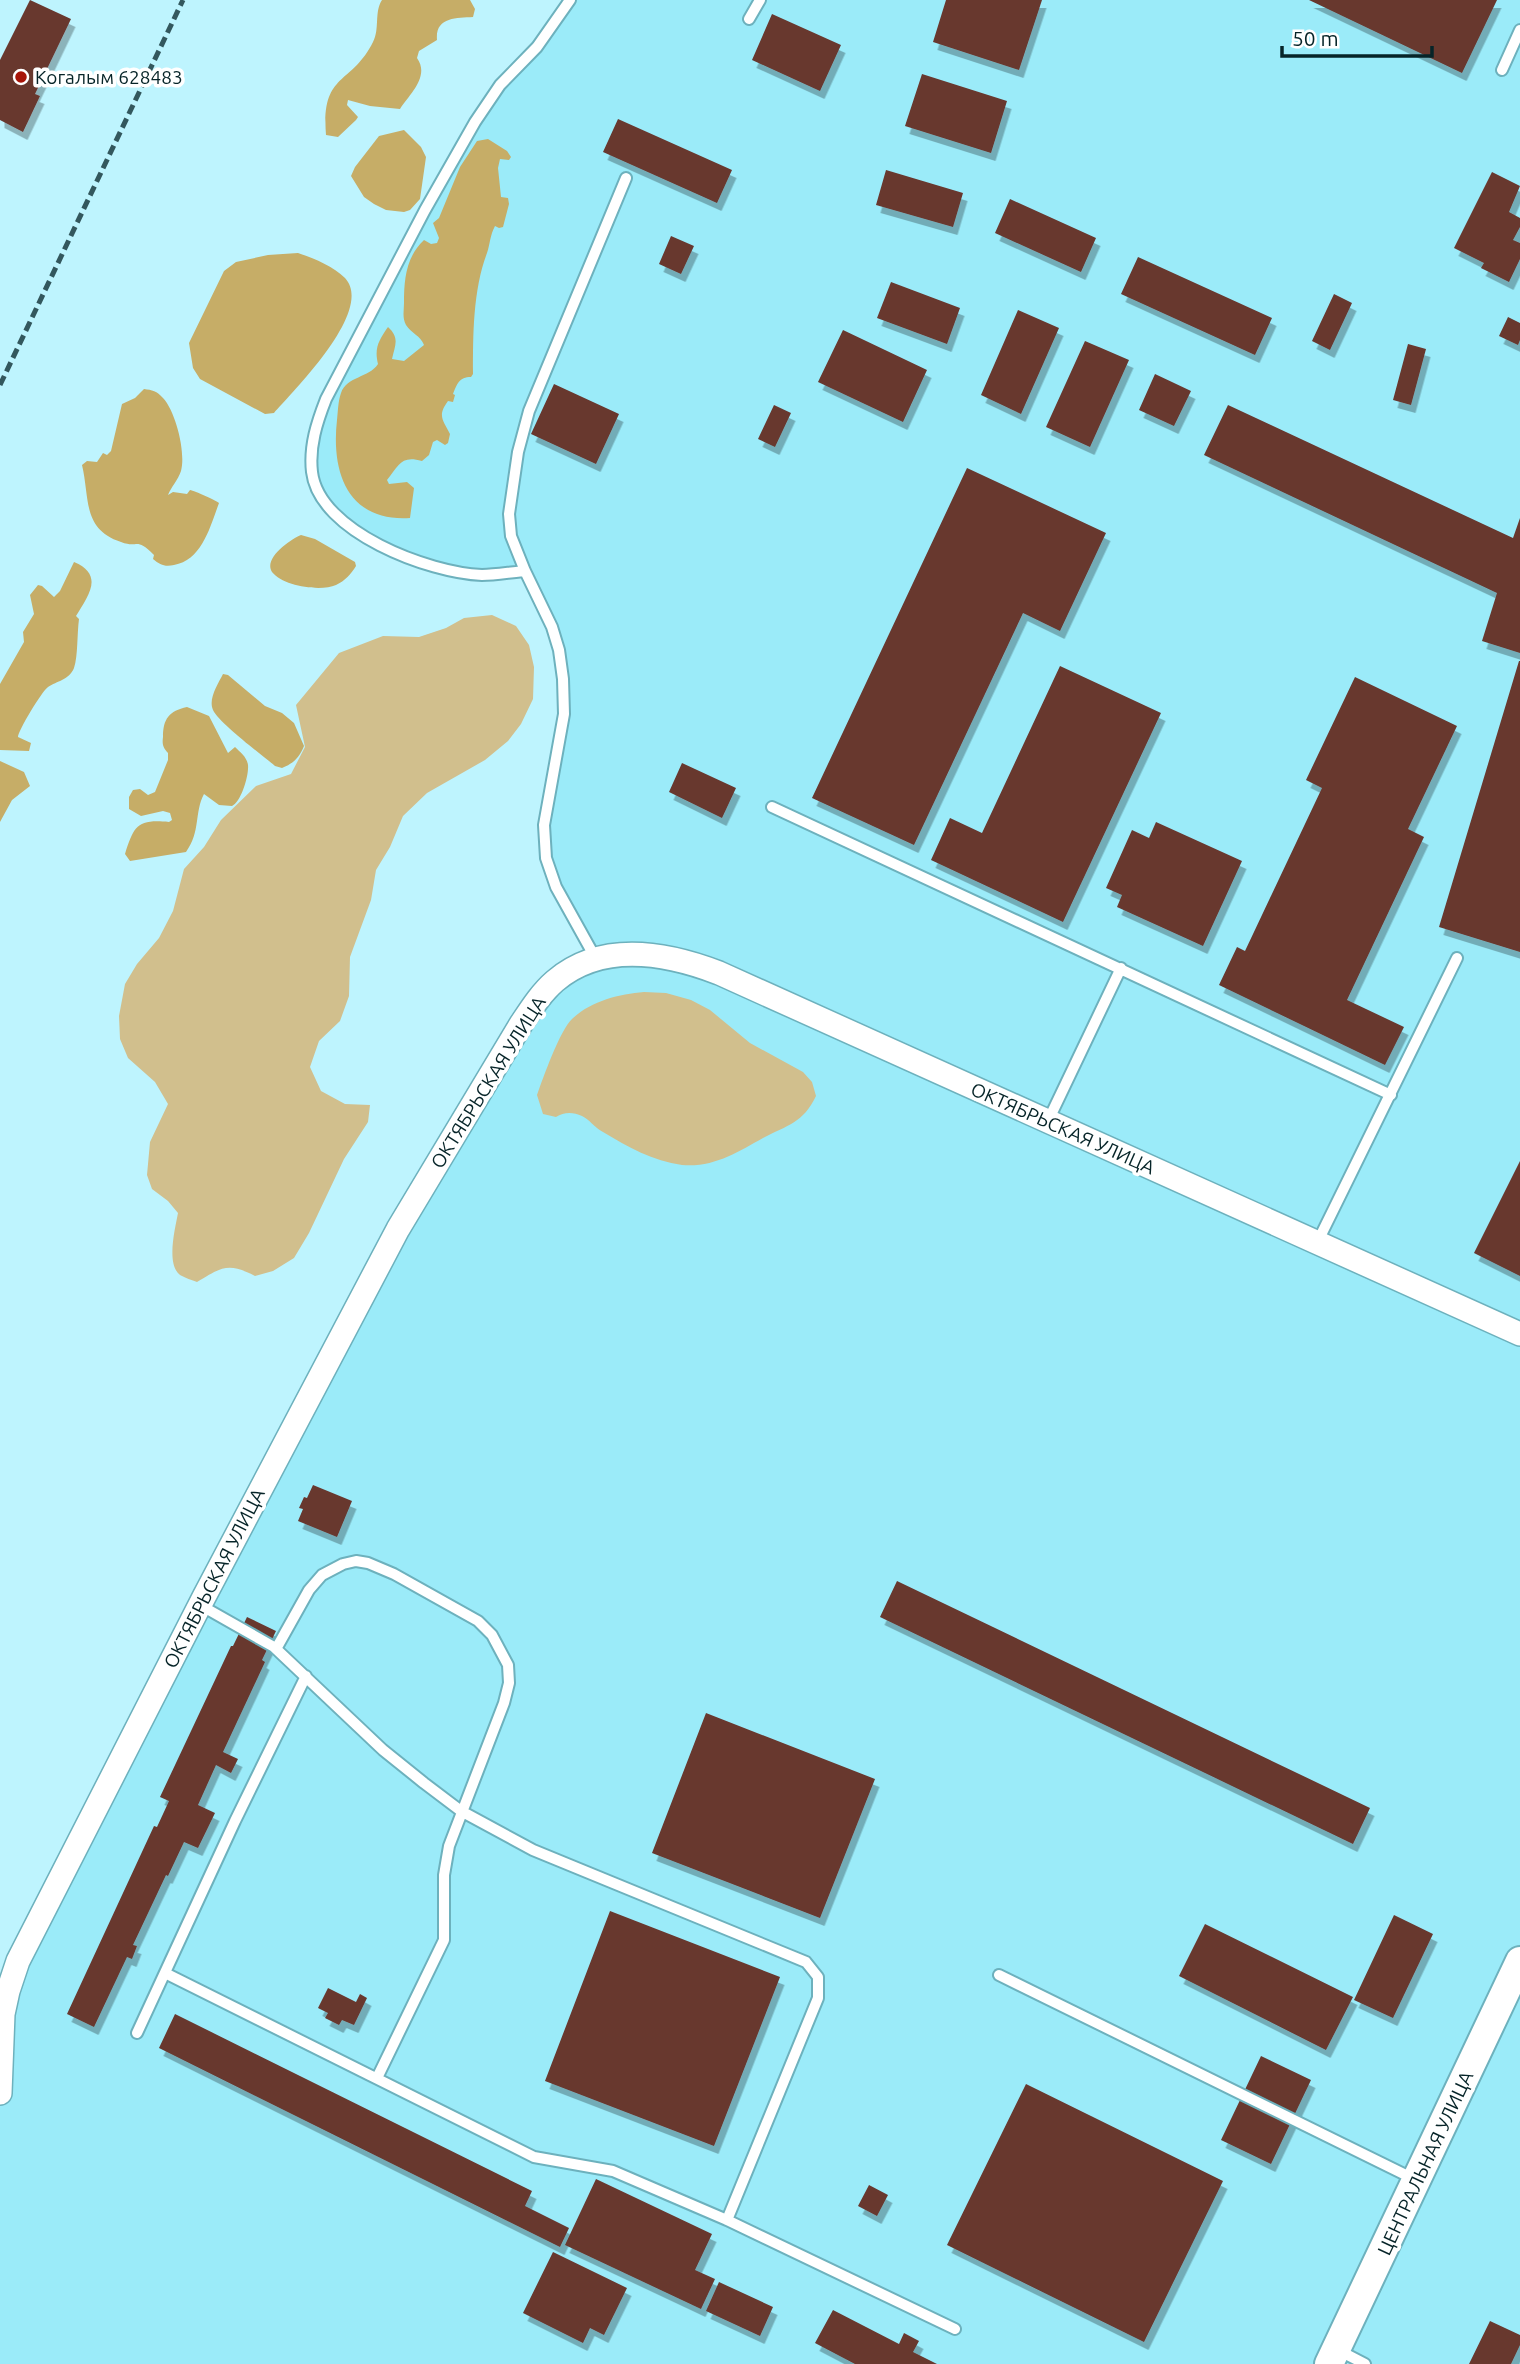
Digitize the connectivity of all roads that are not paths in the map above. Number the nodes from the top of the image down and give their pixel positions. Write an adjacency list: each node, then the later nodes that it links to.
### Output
1 (570, 0): 7 (lane)
2 (760, 0): 3 (lane)
3 (750, 19)
4 (1520, 30): 5 (lane)
5 (1502, 70)
6 (626, 178): 7 (lane)
7 (525, 571): 10 (lane)
8 (772, 807): 11 (lane)
9 (1457, 958): 12 (lane)
10 (596, 959): 13 (street, ОКТЯБРЬСКАЯ УЛИЦА); 16 (street, ОКТЯБРЬСКАЯ УЛИЦА)
11 (1121, 968): 12 (lane); 13 (lane)
12 (1391, 1096): 14 (lane)
13 (1048, 1121): 14 (street, ОКТЯБРЬСКАЯ УЛИЦА)
14 (1317, 1243): 15 (street, ОКТЯБРЬСКАЯ УЛИЦА)
15 (1520, 1334)
16 (200, 1605): 17 (lane); 25 (street, ОКТЯБРЬСКАЯ УЛИЦА)
17 (276, 1649): 18 (lane); 19 (lane)
18 (306, 1676): 19 (lane); 21 (lane)
19 (461, 1811): 24 (lane); 27 (lane)
20 (1520, 1961): 26 (street, ЦЕНТРАЛЬНАЯ УЛИЦА)
21 (165, 1973): 23 (lane); 24 (lane)
22 (999, 1975): 26 (lane)
23 (137, 2034)
24 (377, 2078): 27 (lane)
25 (0, 2093)
26 (1417, 2181): 29 (street, ЦЕНТРАЛЬНАЯ УЛИЦА)
27 (727, 2220): 28 (lane)
28 (955, 2329)
29 (1333, 2357): 30 (lane)
30 (1365, 2364)

